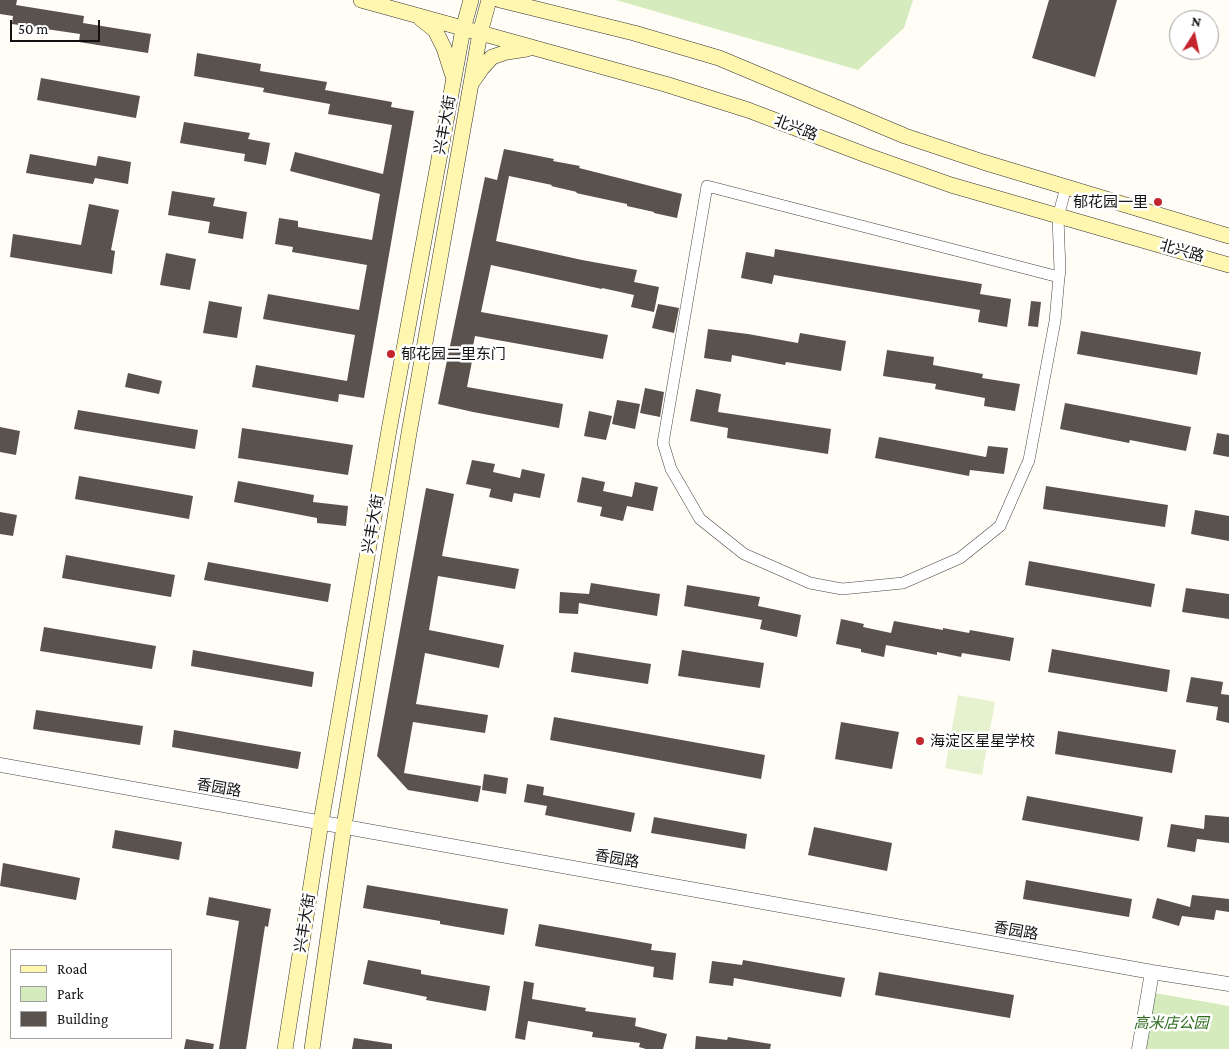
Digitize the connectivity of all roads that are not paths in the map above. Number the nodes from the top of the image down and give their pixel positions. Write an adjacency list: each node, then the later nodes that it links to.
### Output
1 (361, 0): 5 (main road, 北兴路)
2 (471, 0): 6 (main road, 兴丰大街)
3 (489, 0): 7 (main road, 兴丰大街)
4 (500, 0): 11 (main road, 北兴路)
5 (418, 16): 6 (main road, 北兴路); 9 (main road)
6 (463, 29): 7 (main road, 北兴路); 9 (main road, 兴丰大街)
7 (480, 33): 8 (main road, 北兴路); 10 (main road, 兴丰大街)
8 (534, 48): 10 (main road); 12 (main road, 北兴路)
9 (454, 79): 17 (main road, 兴丰大街)
10 (471, 85): 18 (main road, 兴丰大街)
11 (1066, 187): 12 (street); 13 (main road, 北兴路)
12 (1058, 217): 14 (main road, 北兴路); 15 (street)
13 (1229, 236)
14 (1229, 265)
15 (1060, 277): 15 (street)
16 (0, 765): 17 (street, 香园路)
17 (321, 822): 18 (street, 香园路); 21 (main road, 兴丰大街)
18 (344, 826): 19 (street, 香园路); 22 (main road, 兴丰大街)
19 (1152, 972): 20 (street, 香园路); 23 (street)
20 (1229, 984)
21 (284, 1049)
22 (312, 1049)
23 (1139, 1049)

